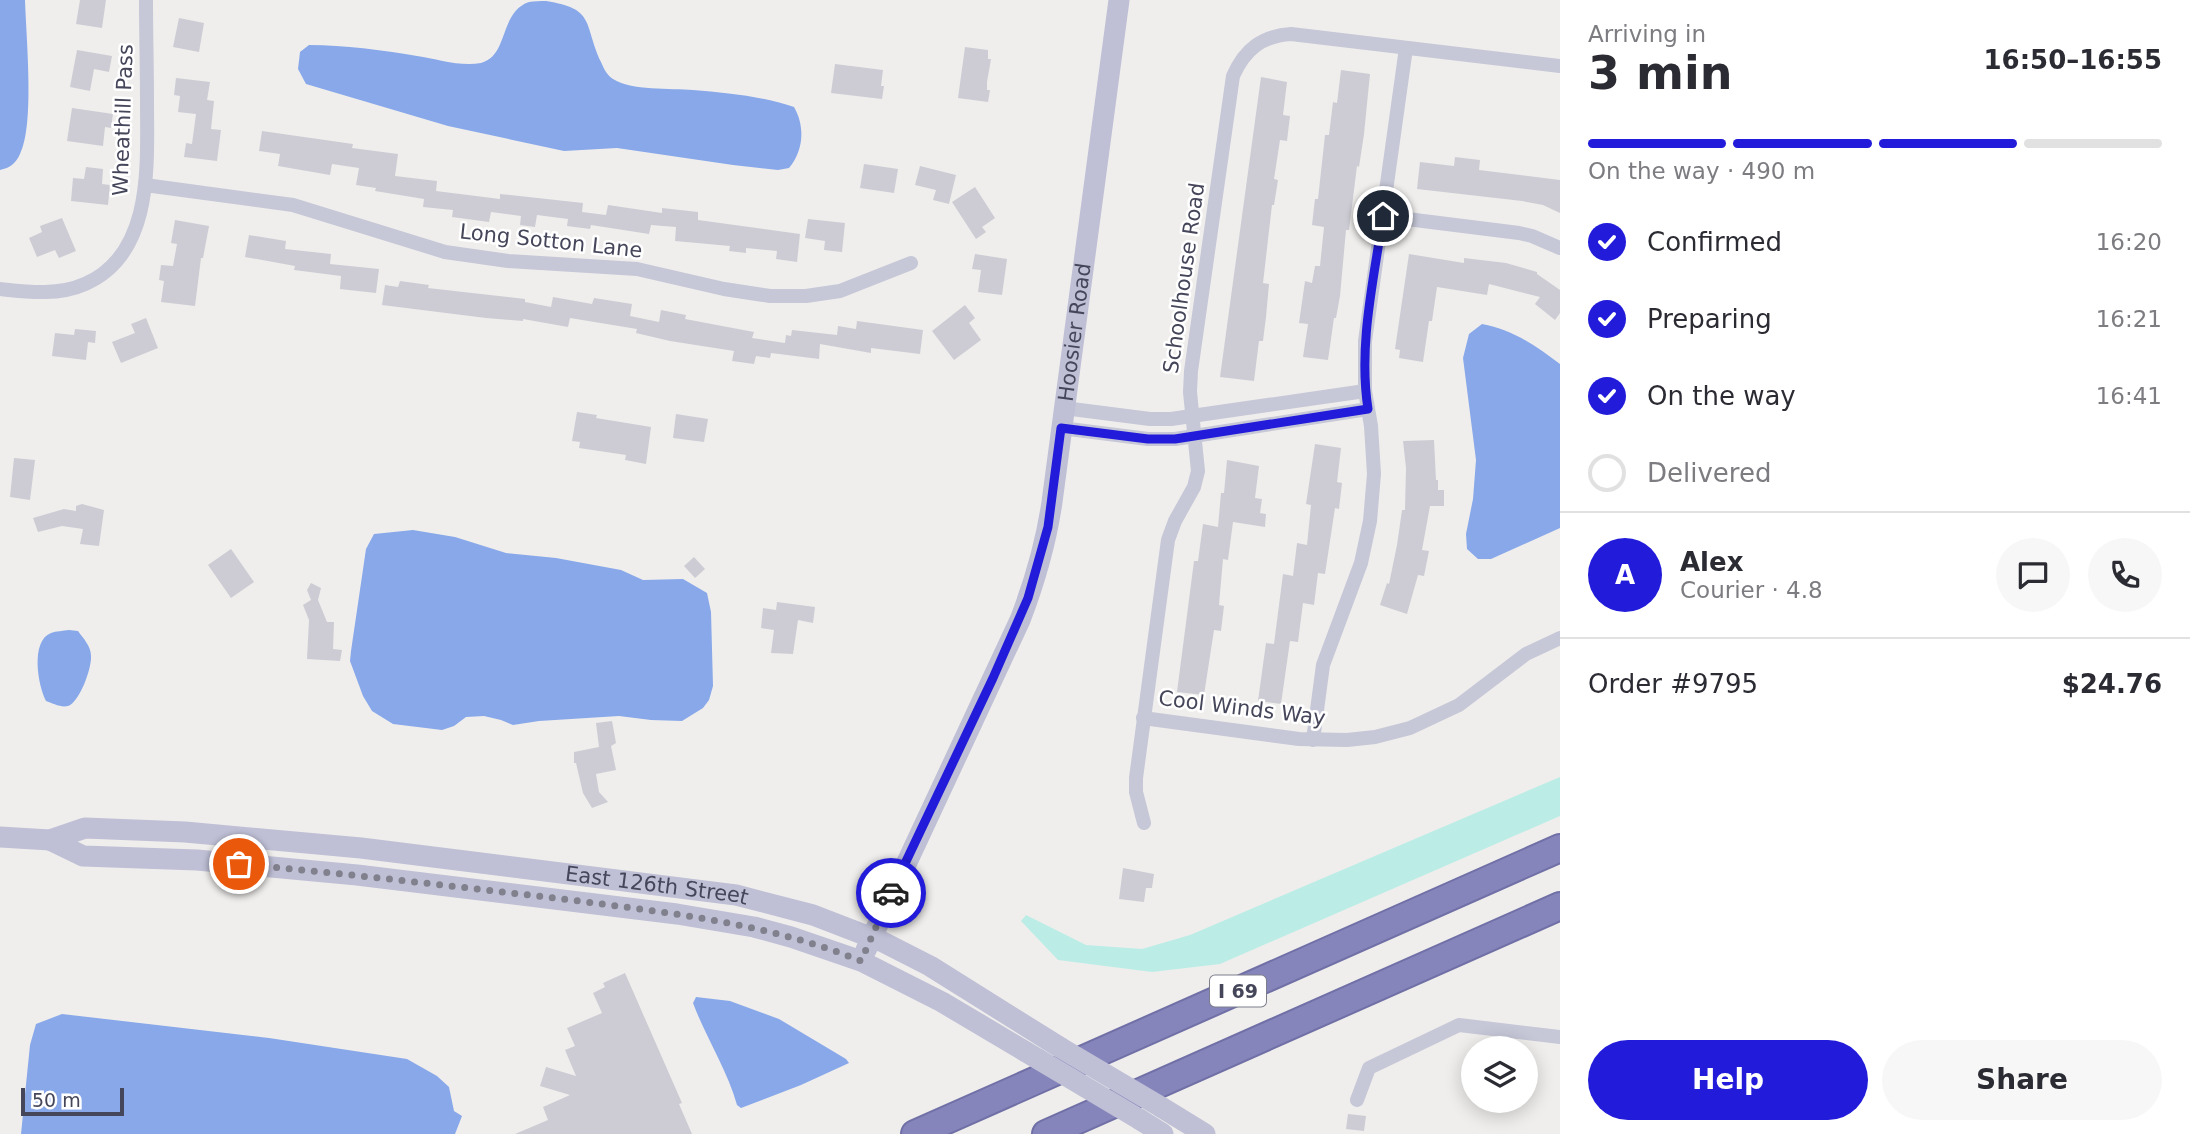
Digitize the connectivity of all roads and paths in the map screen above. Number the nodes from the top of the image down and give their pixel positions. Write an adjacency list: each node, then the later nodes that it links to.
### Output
1 (146, 0): 5 (street, Wheathill Pass)
2 (1119, 0): 13 (main road, Hoosier Road)
3 (1406, 48): 4 (street, Schoolhouse Road); 6 (street); 12 (street, Schoolhouse Road)
4 (1560, 66)
5 (145, 185): 8 (street, Long Sotton Lane); 9 (street, Wheathill Pass)
6 (1383, 216): 7 (street); 10 (street)
7 (1560, 248)
8 (911, 263)
9 (0, 289)
10 (1365, 391): 11 (street); 12 (street)
11 (1368, 409): 14 (street); 17 (street)
12 (1192, 417): 13 (street); 14 (street, Schoolhouse Road)
13 (1063, 418): 14 (street); 23 (main road, Hoosier Road)
14 (1196, 436): 16 (street, Schoolhouse Road)
15 (1560, 638): 17 (street, Cool Winds Way)
16 (1143, 718): 17 (street, Cool Winds Way); 18 (street, Schoolhouse Road)
17 (1313, 740)
18 (1144, 823)
19 (0, 837): 20 (main road, East 126th Street)
20 (50, 840): 23 (main road, East 126th Street); 24 (main road, East 126th Street)
21 (1560, 848): 27 (highway, I 69)
22 (1560, 906): 28 (highway, I 69)
23 (871, 936): 24 (main road, Hoosier Road); 30 (main road, East 126th Street, bridge)
24 (861, 961): 29 (main road, East 126th Street, bridge)
25 (1560, 1037): 26 (street)
26 (1357, 1100)
27 (915, 1134)
28 (1046, 1134)
29 (1163, 1134)
30 (1205, 1134)

